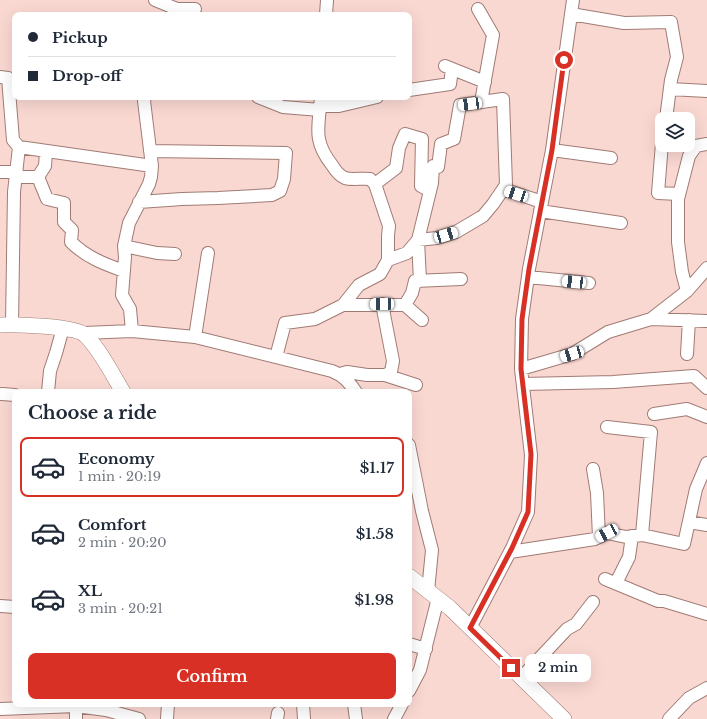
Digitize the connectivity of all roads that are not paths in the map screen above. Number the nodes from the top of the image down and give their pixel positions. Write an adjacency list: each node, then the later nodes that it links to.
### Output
1 (155, 0): 4 (street)
2 (328, 0): 6 (street)
3 (573, 0): 7 (street)
4 (196, 8)
5 (478, 9): 9 (street)
6 (326, 12)
7 (571, 14): 10 (street); 21 (street)
8 (0, 77): 20 (street)
9 (484, 82): 11 (street); 16 (street)
10 (670, 89): 12 (street); 18 (street)
11 (412, 90)
12 (707, 91)
13 (144, 100): 22 (street)
14 (266, 100): 17 (street)
15 (364, 100): 17 (street)
16 (481, 102): 31 (street); 32 (street)
17 (320, 104): 30 (street)
18 (667, 112)
19 (707, 144): 33 (street)
20 (19, 147): 23 (street); 28 (street)
21 (552, 150): 25 (street); 35 (street)
22 (150, 151): 26 (street); 34 (street)
23 (46, 152): 26 (street); 29 (street)
24 (661, 152): 33 (street)
25 (611, 158)
26 (152, 166): 34 (street)
27 (0, 172): 28 (street)
28 (16, 174): 29 (street); 56 (street)
29 (38, 177): 43 (street)
30 (375, 184): 32 (street); 41 (street)
31 (503, 189): 35 (street); 37 (street)
32 (430, 192): 37 (street)
33 (679, 194): 48 (street)
34 (139, 202): 38 (street)
35 (541, 206): 36 (street); 44 (street)
36 (621, 223)
37 (418, 240): 41 (street); 46 (street)
38 (124, 246): 40 (street); 43 (street)
39 (208, 253): 60 (street)
40 (175, 254)
41 (388, 260): 50 (street)
42 (707, 268): 48 (street)
43 (124, 271): 58 (street)
44 (528, 277): 47 (street); 63 (street)
45 (461, 279): 46 (street)
46 (420, 281): 51 (street)
47 (589, 283)
48 (687, 291): 52 (street)
49 (382, 304): 50 (street); 51 (street); 65 (street)
50 (343, 305): 62 (street)
51 (404, 305): 53 (street)
52 (652, 319): 54 (street); 63 (street)
53 (422, 320)
54 (689, 320): 55 (street); 61 (street)
55 (707, 320)
56 (6, 325): 57 (main road)
57 (63, 328): 59 (main road); 69 (street)
58 (132, 331): 59 (street); 60 (street)
59 (84, 333): 70 (main road)
60 (195, 337): 62 (street)
61 (687, 354)
62 (276, 357): 64 (street)
63 (521, 369): 66 (street)
64 (340, 374): 65 (street); 71 (street)
65 (385, 375): 67 (street)
66 (523, 384): 68 (street); 84 (street)
67 (416, 385)
68 (707, 388)
69 (48, 389)
70 (121, 389)
71 (354, 389)
72 (2, 394): 73 (street)
73 (12, 395)
74 (654, 414): 75 (street)
75 (707, 417)
76 (607, 427): 82 (street)
77 (412, 460): 86 (street)
78 (707, 463): 80 (street)
79 (593, 469): 83 (street)
80 (689, 522): 81 (street); 82 (street)
81 (707, 525)
82 (637, 535): 83 (street); 90 (street)
83 (599, 537): 84 (street)
84 (510, 552): 91 (street)
85 (412, 578): 86 (main road)
86 (433, 594): 91 (main road); 93 (street)
87 (593, 602): 94 (street)
88 (0, 606): 89 (street)
89 (12, 607)
90 (707, 614)
91 (470, 628): 94 (main road)
92 (412, 645): 93 (street)
93 (426, 649): 95 (street)
94 (521, 678): 112 (main road)
95 (412, 685)
96 (707, 688): 113 (street)
97 (70, 707): 105 (street)
98 (76, 707): 106 (street)
99 (88, 707): 107 (street)
100 (168, 707): 108 (street)
101 (303, 707): 109 (street)
102 (354, 707): 110 (street)
103 (400, 707): 111 (street)
104 (0, 709): 105 (street)
105 (50, 713)
106 (76, 719)
107 (138, 719)
108 (167, 719)
109 (304, 719)
110 (356, 719)
111 (394, 719)
112 (564, 719)
113 (669, 719)

